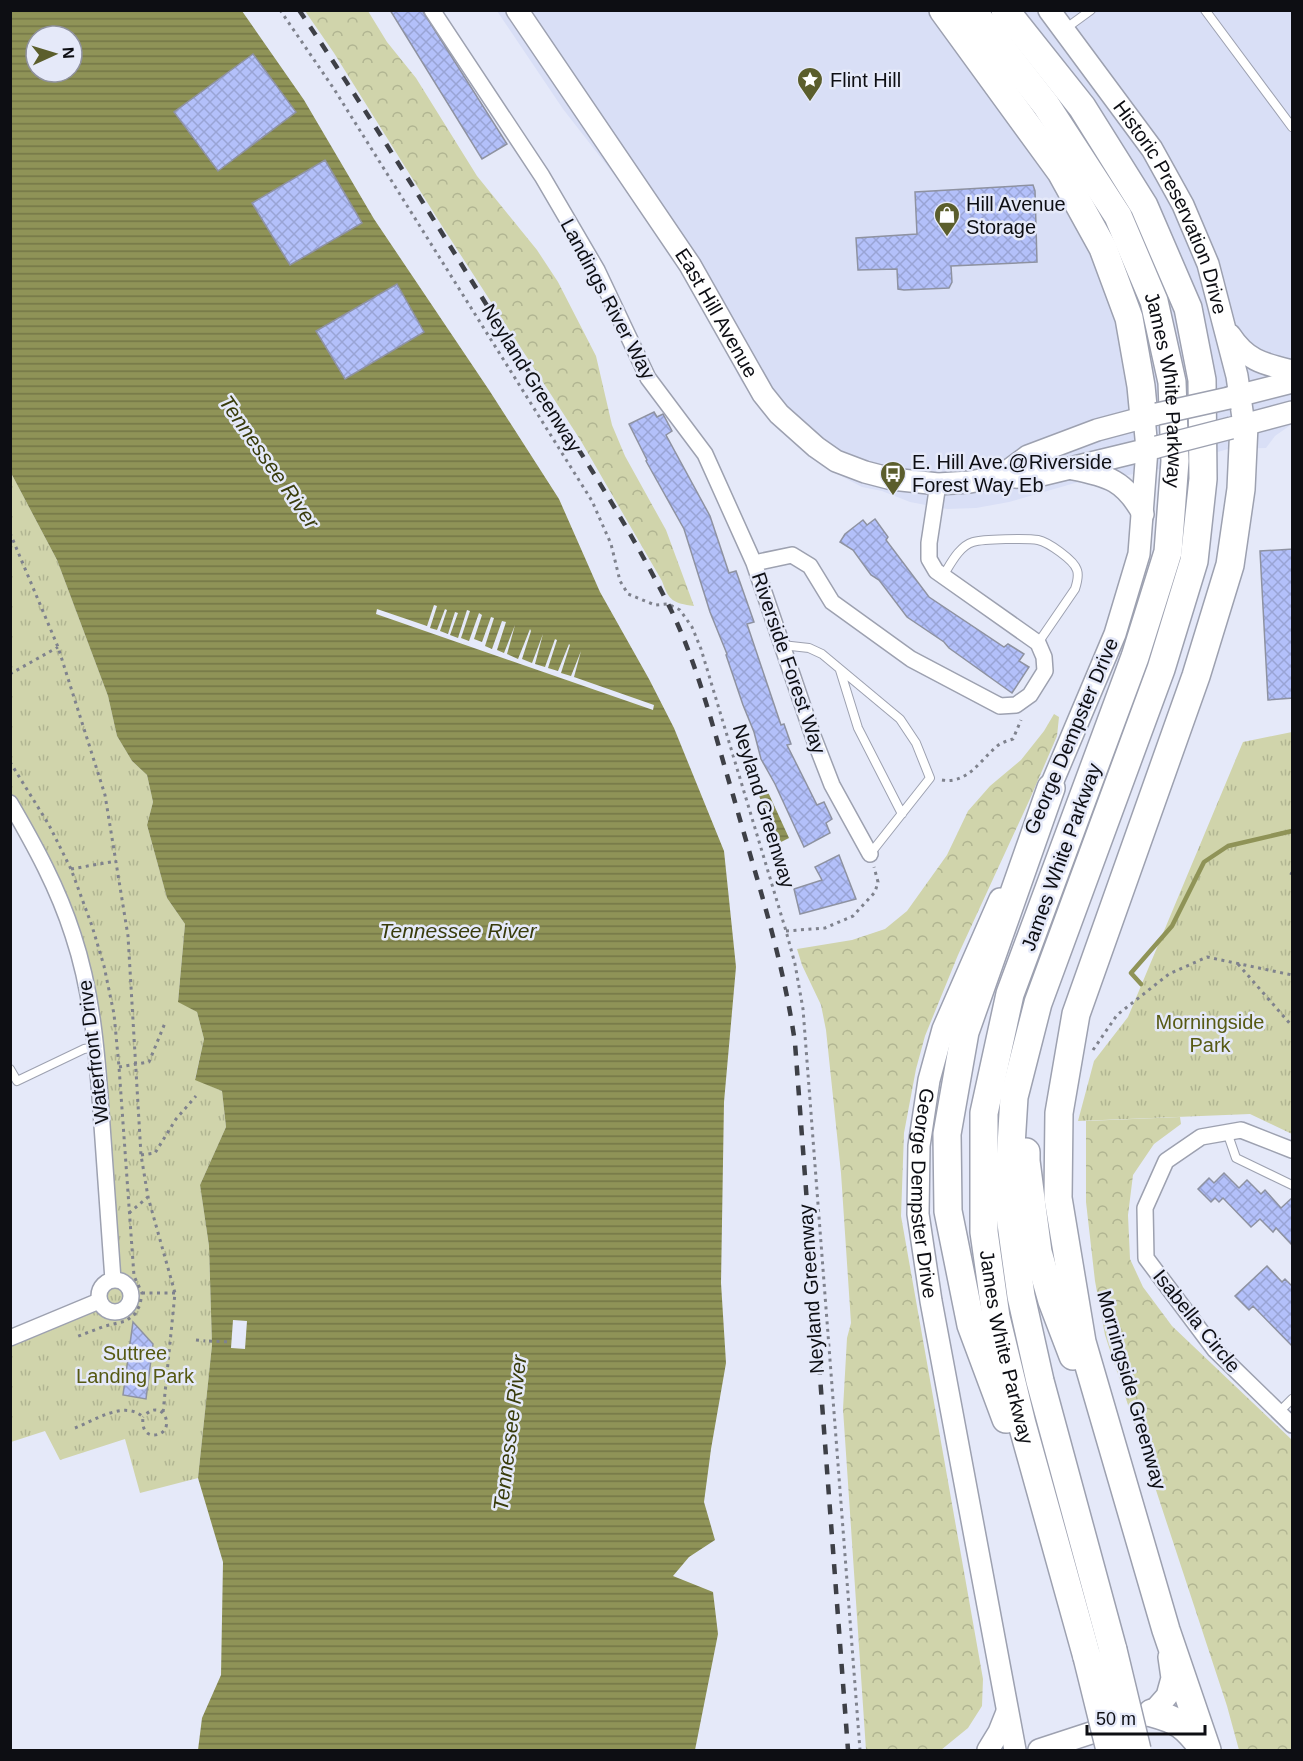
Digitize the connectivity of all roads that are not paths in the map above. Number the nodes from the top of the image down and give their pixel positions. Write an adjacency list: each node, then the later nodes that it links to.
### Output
1 (432, 10): 23 (street, Landings River Way)
2 (517, 10): 21 (main road, East Hill Avenue)
3 (943, 10): 16 (highway)
4 (972, 10): 46 (highway, James White Parkway)
5 (1005, 10): 32 (highway, James White Parkway)
6 (1049, 10): 9 (main road, Historic Preservation Drive)
7 (1091, 10): 9 (lane)
8 (1205, 10): 10 (lane)
9 (1064, 30): 11 (main road, Historic Preservation Drive)
10 (1293, 127)
11 (1226, 330): 12 (main road); 14 (main road, Historic Preservation Drive)
12 (1293, 371)
13 (1293, 382): 14 (main road, East Hill Avenue)
14 (1234, 396): 16 (main road, East Hill Avenue, bridge); 17 (main road, Historic Preservation Drive)
15 (1293, 412): 17 (main road, East Hill Avenue)
16 (1150, 415): 18 (main road, George Dempster Drive); 20 (main road, East Hill Avenue)
17 (1238, 426): 18 (main road, East Hill Avenue, bridge); 45 (highway)
18 (1152, 448): 19 (main road, East Hill Avenue); 22 (main road, George Dempster Drive)
19 (1070, 468): 20 (main road, East Hill Avenue); 22 (main road)
20 (1001, 476): 21 (main road, East Hill Avenue)
21 (938, 484): 24 (street)
22 (1143, 514): 28 (main road, George Dempster Drive)
23 (754, 563): 25 (street, Riverside Forest Way); 26 (street, Riverside Forest Way)
24 (943, 576): 25 (street); 25 (lane)
25 (1038, 643)
26 (782, 645): 27 (lane); 31 (street, Riverside Forest Way)
27 (839, 668): 30 (lane); 30 (lane)
28 (1051, 788): 46 (highway); 49 (main road, George Dempster Drive)
29 (10, 803): 33 (street, Waterfront Drive)
30 (902, 814): 31 (lane)
31 (870, 854)
32 (1038, 1003): 45 (highway); 48 (highway, James White Parkway)
33 (96, 1047): 35 (lane); 39 (street, Waterfront Drive)
34 (10, 1069): 35 (lane)
35 (14, 1082)
36 (1227, 1132): 37 (street, Isabella Circle); 38 (lane); 43 (street, Isabella Circle)
37 (1293, 1150)
38 (1293, 1185)
39 (113, 1280): 40 (street); 40 (street)
40 (99, 1301): 41 (street)
41 (10, 1338)
42 (1293, 1399): 43 (lane)
43 (1279, 1412): 44 (street, Isabella Circle)
44 (1293, 1425)
45 (1117, 1463): 47 (highway)
46 (1074, 1607): 48 (highway, James White Parkway)
47 (1166, 1630): 50 (main road); 56 (highway)
48 (1100, 1654): 54 (highway, James White Parkway, bridge); 55 (highway, James White Parkway, bridge)
49 (1007, 1712): 51 (main road); 52 (main road, George Dempster Drive)
50 (1152, 1713): 53 (main road); 56 (highway)
51 (988, 1750)
52 (1016, 1750)
53 (1039, 1750)
54 (1110, 1750)
55 (1137, 1750)
56 (1205, 1750)

